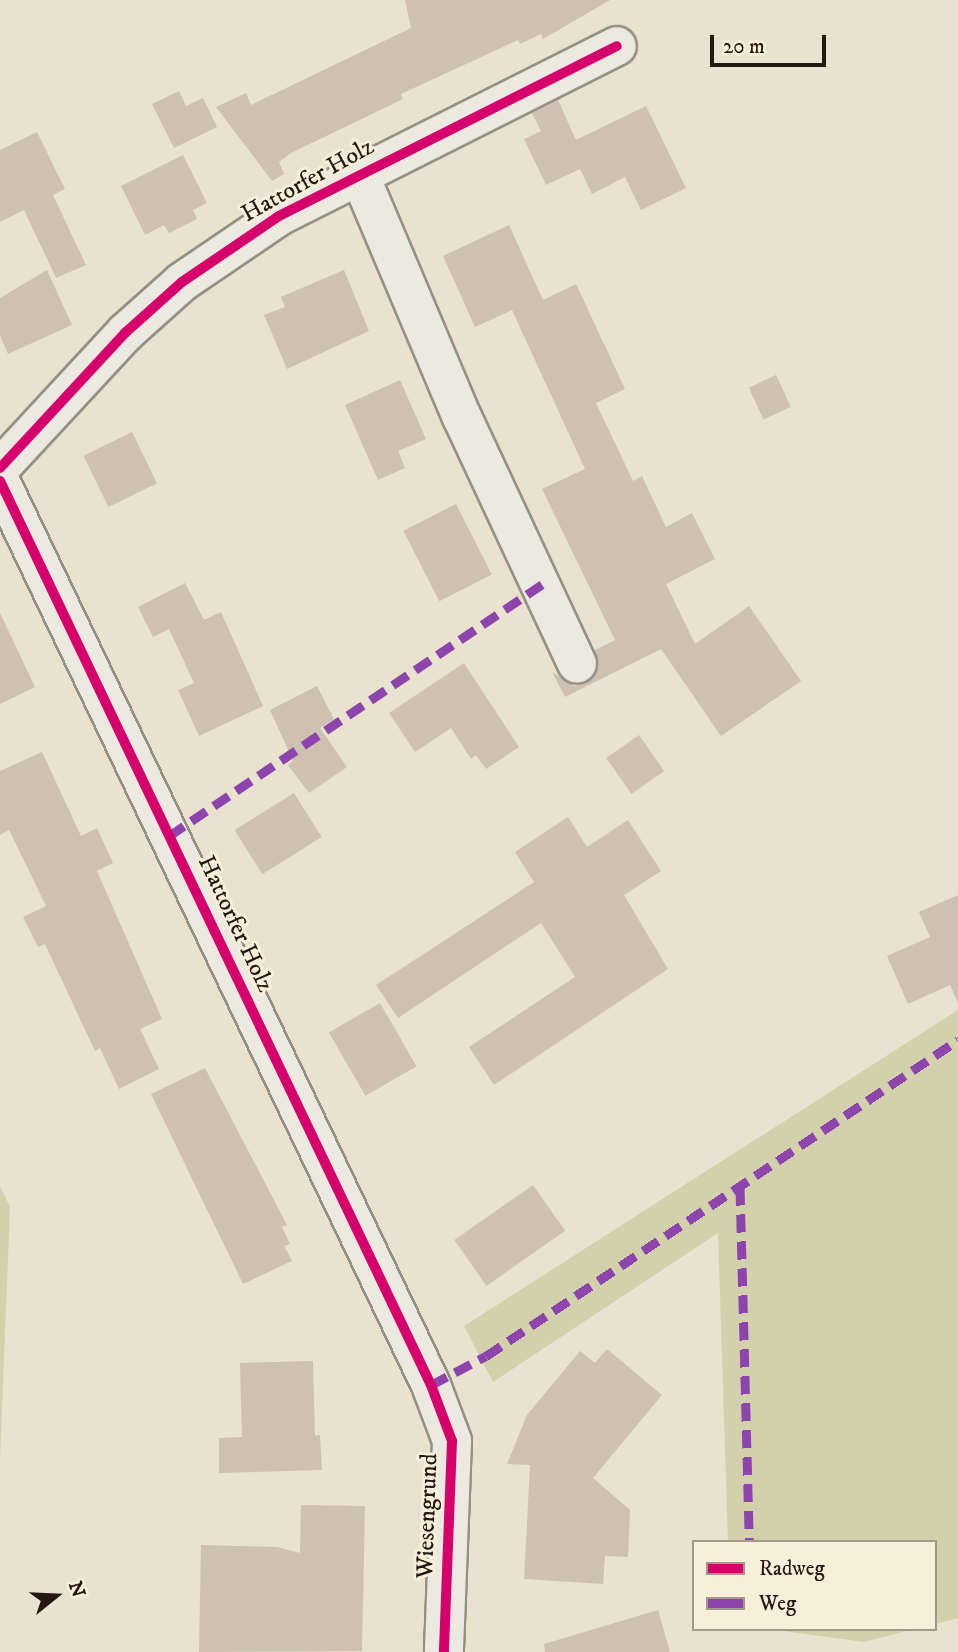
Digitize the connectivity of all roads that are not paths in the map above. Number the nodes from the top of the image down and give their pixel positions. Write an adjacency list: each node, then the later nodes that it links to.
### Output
1 (617, 46): 2 (street, Hattorfer Holz)
2 (360, 176): 3 (street, Hattorfer Holz); 5 (street, Hattorfer Holz)
3 (0, 468)
4 (0, 481): 6 (street, Hattorfer Holz)
5 (578, 664)
6 (431, 1385): 7 (street, Wiesengrund)
7 (444, 1652)

